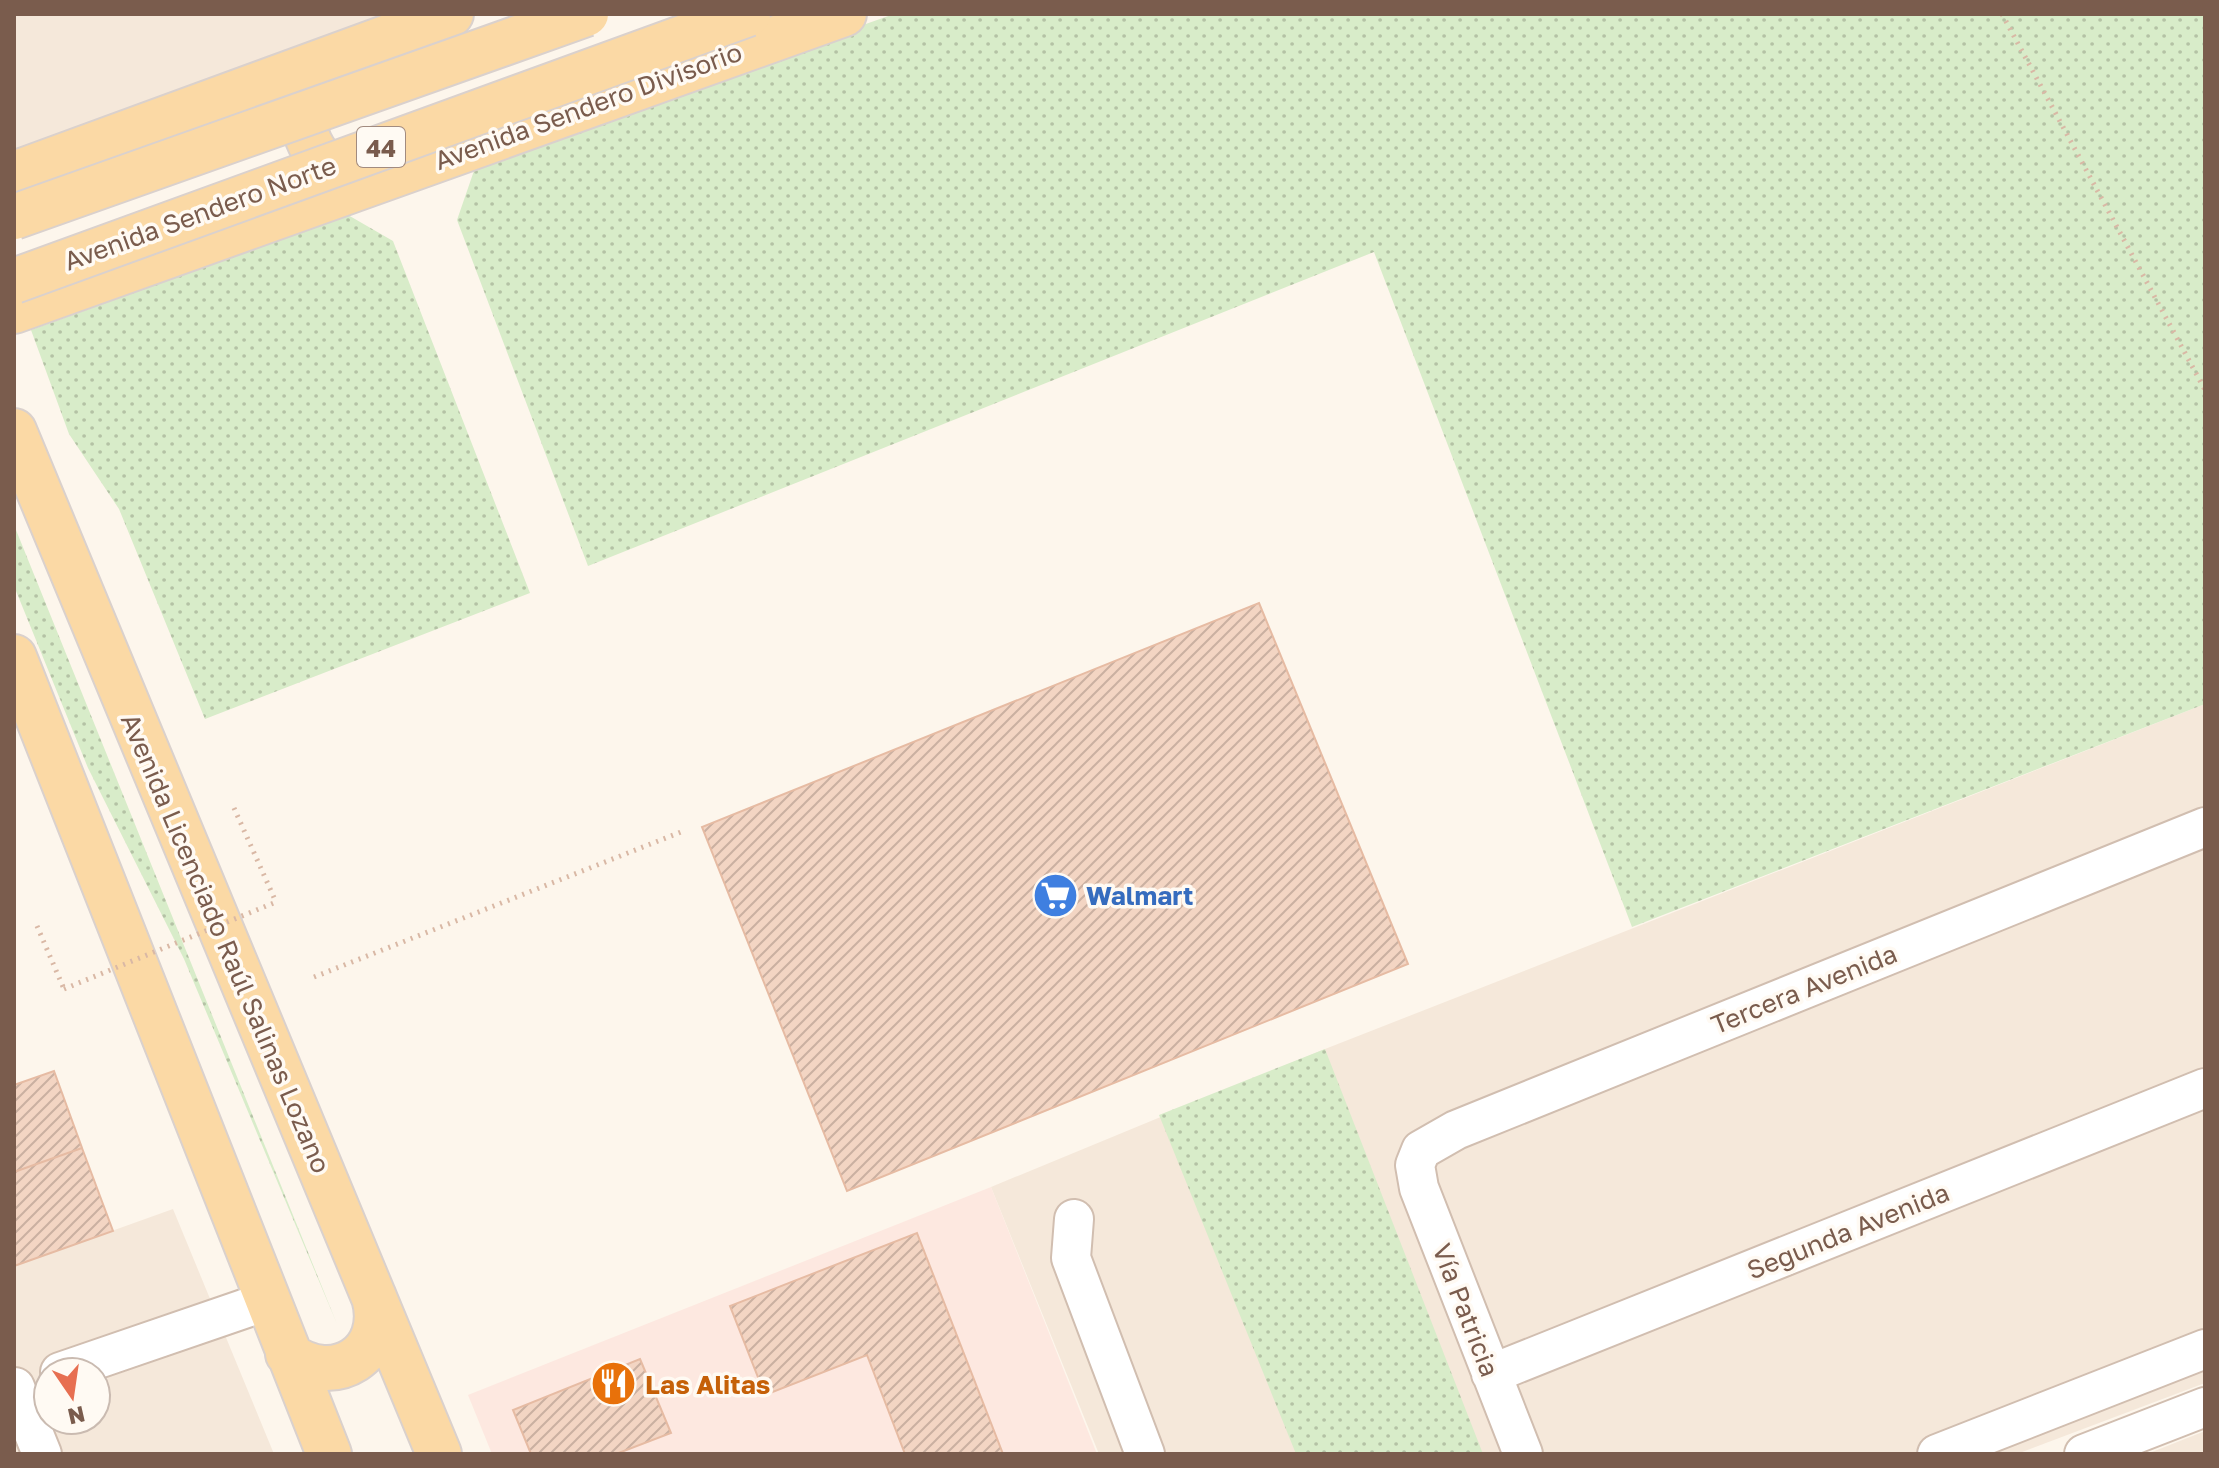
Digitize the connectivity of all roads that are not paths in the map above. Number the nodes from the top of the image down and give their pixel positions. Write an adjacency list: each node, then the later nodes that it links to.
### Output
1 (451, 14): 5 (main road)
2 (586, 14): 8 (main road, 44, bridge)
3 (748, 14): 9 (main road, Avenida Sendero Norte / 44, bridge)
4 (844, 14): 7 (main road, Avenida Sendero Divisorio)
5 (301, 69): 6 (main road); 7 (main road)
6 (14, 174)
7 (355, 189): 10 (main road, Avenida Sendero Divisorio)
8 (14, 217)
9 (14, 281)
10 (14, 311)
11 (14, 431): 19 (main road, Avenida Licenciado Raúl Salinas Lozano)
12 (14, 657): 14 (main road)
13 (14, 717): 14 (main road)
14 (63, 785): 20 (main road)
15 (2205, 827): 17 (street, Tercera Avenida)
16 (2205, 1088): 24 (street, Segunda Avenida)
17 (1415, 1165): 24 (street, Vía Patricia)
18 (1074, 1219): 31 (street)
19 (374, 1297): 22 (main road); 30 (main road, Avenida Licenciado Raúl Salinas Lozano)
20 (267, 1301): 22 (main road); 23 (street)
21 (2205, 1349): 33 (street)
22 (288, 1354): 29 (main road)
23 (107, 1356)
24 (1491, 1374): 32 (street, Vía Patricia)
25 (26, 1384): 28 (street)
26 (2205, 1407): 27 (street)
27 (2091, 1453)
28 (42, 1454)
29 (329, 1454)
30 (439, 1454)
31 (1145, 1454)
32 (1523, 1454)
33 (1937, 1454)

